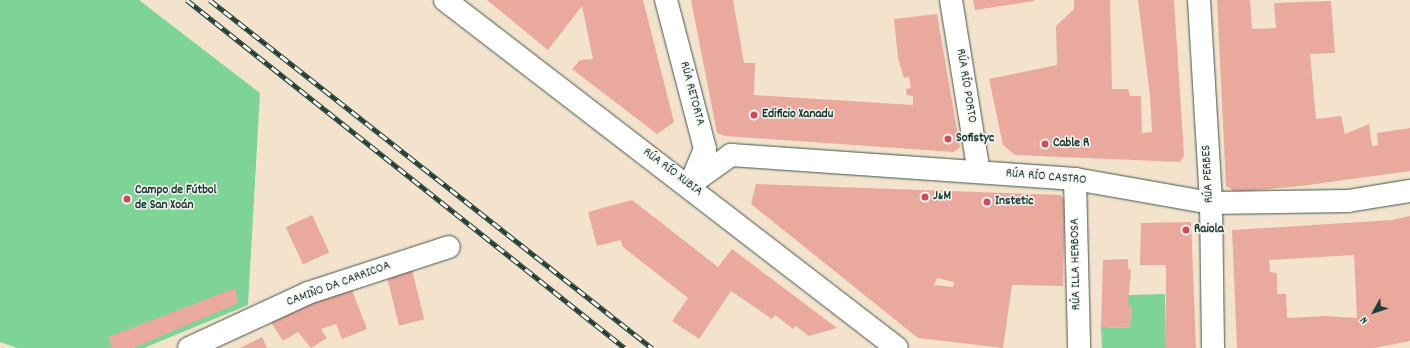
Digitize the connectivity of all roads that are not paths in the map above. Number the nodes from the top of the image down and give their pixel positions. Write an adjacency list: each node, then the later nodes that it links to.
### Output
1 (446, 0): 7 (street, RÚA RÍO XUBIA)
2 (666, 0): 7 (street, RÚA RETORTA)
3 (951, 0): 5 (street, RÚA RÍO PORTO)
4 (1199, 0): 9 (street, RÚA PERBES)
5 (979, 172): 6 (street, RÚA RÍO CASTRO); 7 (street, RÚA RÍO CASTRO)
6 (1075, 179): 9 (street, RÚA RÍO CASTRO); 13 (street, RÚA ILLA HERBOSA)
7 (689, 185): 12 (street, RÚA RÍO XUBIA)
8 (1410, 191): 9 (street, RÚA RÍO CASTRO)
9 (1210, 203): 14 (street, RÚA PERBES)
10 (448, 247): 11 (street, CAMIÑO DA CARRICOA)
11 (189, 348)
12 (897, 348)
13 (1079, 348)
14 (1212, 348)

